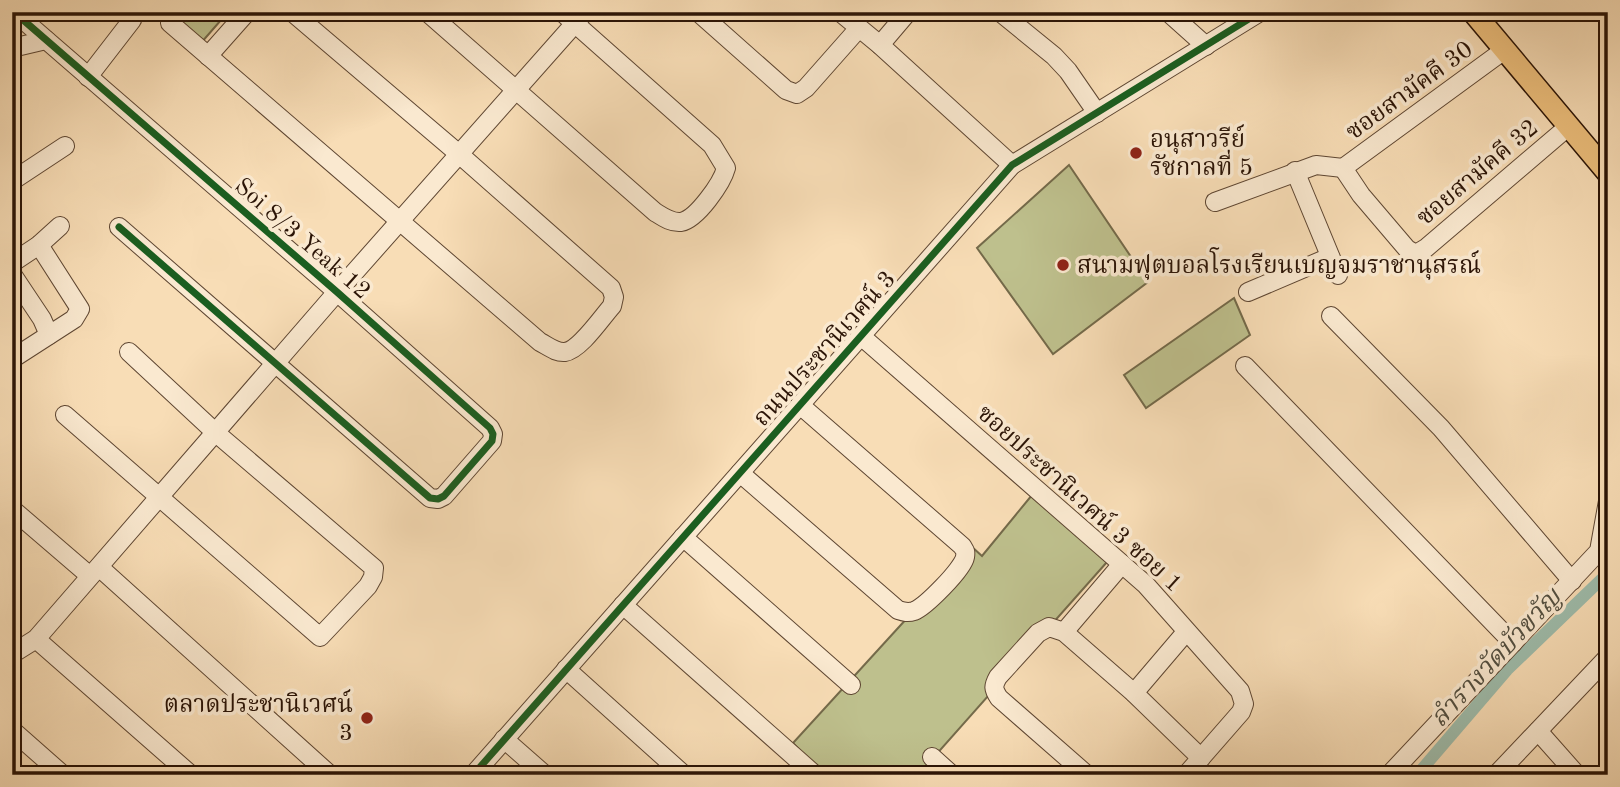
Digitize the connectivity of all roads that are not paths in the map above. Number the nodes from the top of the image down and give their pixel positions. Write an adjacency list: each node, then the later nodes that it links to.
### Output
1 (14, 12): 16 (street, Soi 8/3 Yeak 12)
2 (247, 12): 21 (street)
3 (292, 12): 27 (street)
4 (427, 12): 23 (street)
5 (698, 12): 15 (street)
6 (839, 12): 15 (street)
7 (908, 12): 17 (street)
8 (1000, 12): 24 (street)
9 (1168, 12): 18 (street)
10 (1260, 12): 18 (street, ถนนประชานิเวศน์ 3)
11 (1473, 12): 20 (main road)
12 (574, 16): 23 (street); 23 (street)
13 (132, 20): 22 (street)
14 (170, 23): 21 (street)
15 (859, 28): 17 (street)
16 (46, 40): 19 (street); 22 (street, Soi 8/3 Yeak 12)
17 (880, 45): 28 (street)
18 (1206, 46): 24 (street, ถนนประชานิเวศน์ 3)
19 (12, 48)
20 (1503, 51): 25 (main road); 29 (street, ซอยสามัคคี 30)
21 (208, 56): 34 (street)
22 (88, 77): 42 (street, Soi 8/3 Yeak 12)
23 (517, 90): 27 (street)
24 (1097, 113): 28 (street, ถนนประชานิเวศน์ 3)
25 (1569, 126): 29 (street, ซอยสามัคคี 32); 31 (main road)
26 (65, 146): 32 (street)
27 (459, 154): 34 (street); 34 (street)
28 (1012, 165): 46 (street, ถนนประชานิเวศน์ 3)
29 (1343, 168): 30 (street)
30 (1295, 172): 33 (street); 38 (street)
31 (1608, 173)
32 (12, 181)
33 (1215, 202)
34 (400, 221): 42 (street)
35 (60, 226): 37 (street)
36 (120, 227): 49 (street)
37 (39, 245): 39 (street); 45 (street)
38 (1330, 257): 41 (street); 43 (street)
39 (12, 263)
40 (12, 274): 45 (street)
41 (1338, 275)
42 (337, 292): 49 (street); 49 (street, Soi 8/3 Yeak 12)
43 (1248, 292)
44 (1331, 316): 61 (street)
45 (49, 335): 48 (street)
46 (861, 336): 51 (street, ถนนประชานิเวศน์ 3); 59 (street, ซอยประชานิเวศน์ 3 ซอย 1)
47 (129, 352): 53 (street)
48 (12, 359)
49 (276, 363): 53 (street)
50 (1245, 366): 66 (street)
51 (800, 405): 54 (street, ถนนประชานิเวศน์ 3); 54 (street)
52 (65, 415): 55 (street)
53 (216, 433): 55 (street); 55 (street)
54 (740, 473): 58 (street, ถนนประชานิเวศน์ 3)
55 (159, 498): 60 (street)
56 (1608, 501): 61 (street)
57 (12, 509): 60 (street)
58 (683, 537): 62 (street, ถนนประชานิเวศน์ 3); 70 (street)
59 (1122, 564): 63 (street); 64 (street, ซอยประชานิเวศน์ 3 ซอย 1)
60 (95, 571): 65 (street); 80 (street)
61 (1572, 580): 66 (street)
62 (623, 605): 69 (street, ถนนประชานิเวศน์ 3); 77 (street)
63 (1064, 632): 71 (street); 85 (street)
64 (1186, 632): 71 (street); 76 (street, ซอยประชานิเวศน์ 3 ซอย 1)
65 (36, 639): 67 (street); 79 (street)
66 (1513, 643): 87 (street)
67 (12, 654)
68 (1605, 667): 73 (street)
69 (566, 669): 74 (street, ถนนประชานิเวศน์ 3); 83 (street)
70 (851, 685)
71 (1134, 693): 76 (street)
72 (12, 730): 78 (street)
73 (1538, 731): 88 (street); 89 (street)
74 (504, 739): 81 (street, ถนนประชานิเวศน์ 3); 82 (street)
75 (932, 757): 84 (street)
76 (1201, 758): 86 (street, ซอยประชานิเวศน์ 3 ซอย 1)
77 (813, 774)
78 (62, 775)
79 (191, 775)
80 (330, 775)
81 (473, 775)
82 (545, 775)
83 (684, 775)
84 (952, 775)
85 (1087, 775)
86 (1186, 775)
87 (1389, 775)
88 (1496, 775)
89 (1577, 775)

